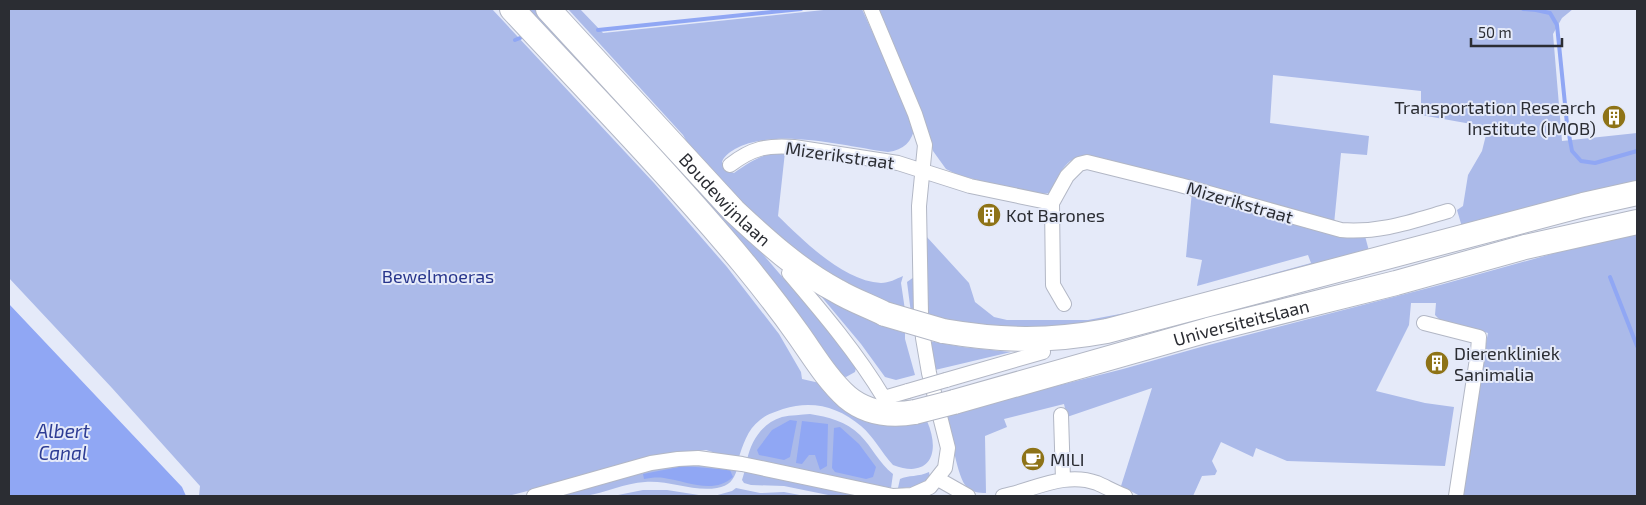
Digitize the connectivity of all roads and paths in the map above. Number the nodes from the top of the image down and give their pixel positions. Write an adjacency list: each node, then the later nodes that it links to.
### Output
1 (512, 9): 15 (highway, Boudewijnlaan)
2 (548, 9): 13 (highway, Boudewijnlaan, bridge)
3 (871, 9): 5 (street)
4 (730, 165): 5 (street, Mizerikstraat)
5 (923, 170): 7 (street, Mizerikstraat); 18 (street)
6 (1637, 193): 13 (highway, Universiteitslaan)
7 (1052, 203): 8 (street, Mizerikstraat); 11 (street, Mizerikstraat)
8 (1448, 211)
9 (1637, 222): 16 (highway, Universiteitslaan, bridge)
10 (789, 273): 16 (street)
11 (1064, 304)
12 (1424, 323): 24 (street)
13 (943, 331)
14 (1043, 352): 16 (street, bridge)
15 (847, 397): 16 (highway, Universiteitslaan)
16 (912, 402)
17 (1061, 415): 19 (street)
18 (938, 479): 20 (street); 21 (street)
19 (1063, 480): 22 (street); 23 (street)
20 (534, 496)
21 (968, 496)
22 (1003, 496)
23 (1125, 496)
24 (1456, 496)

